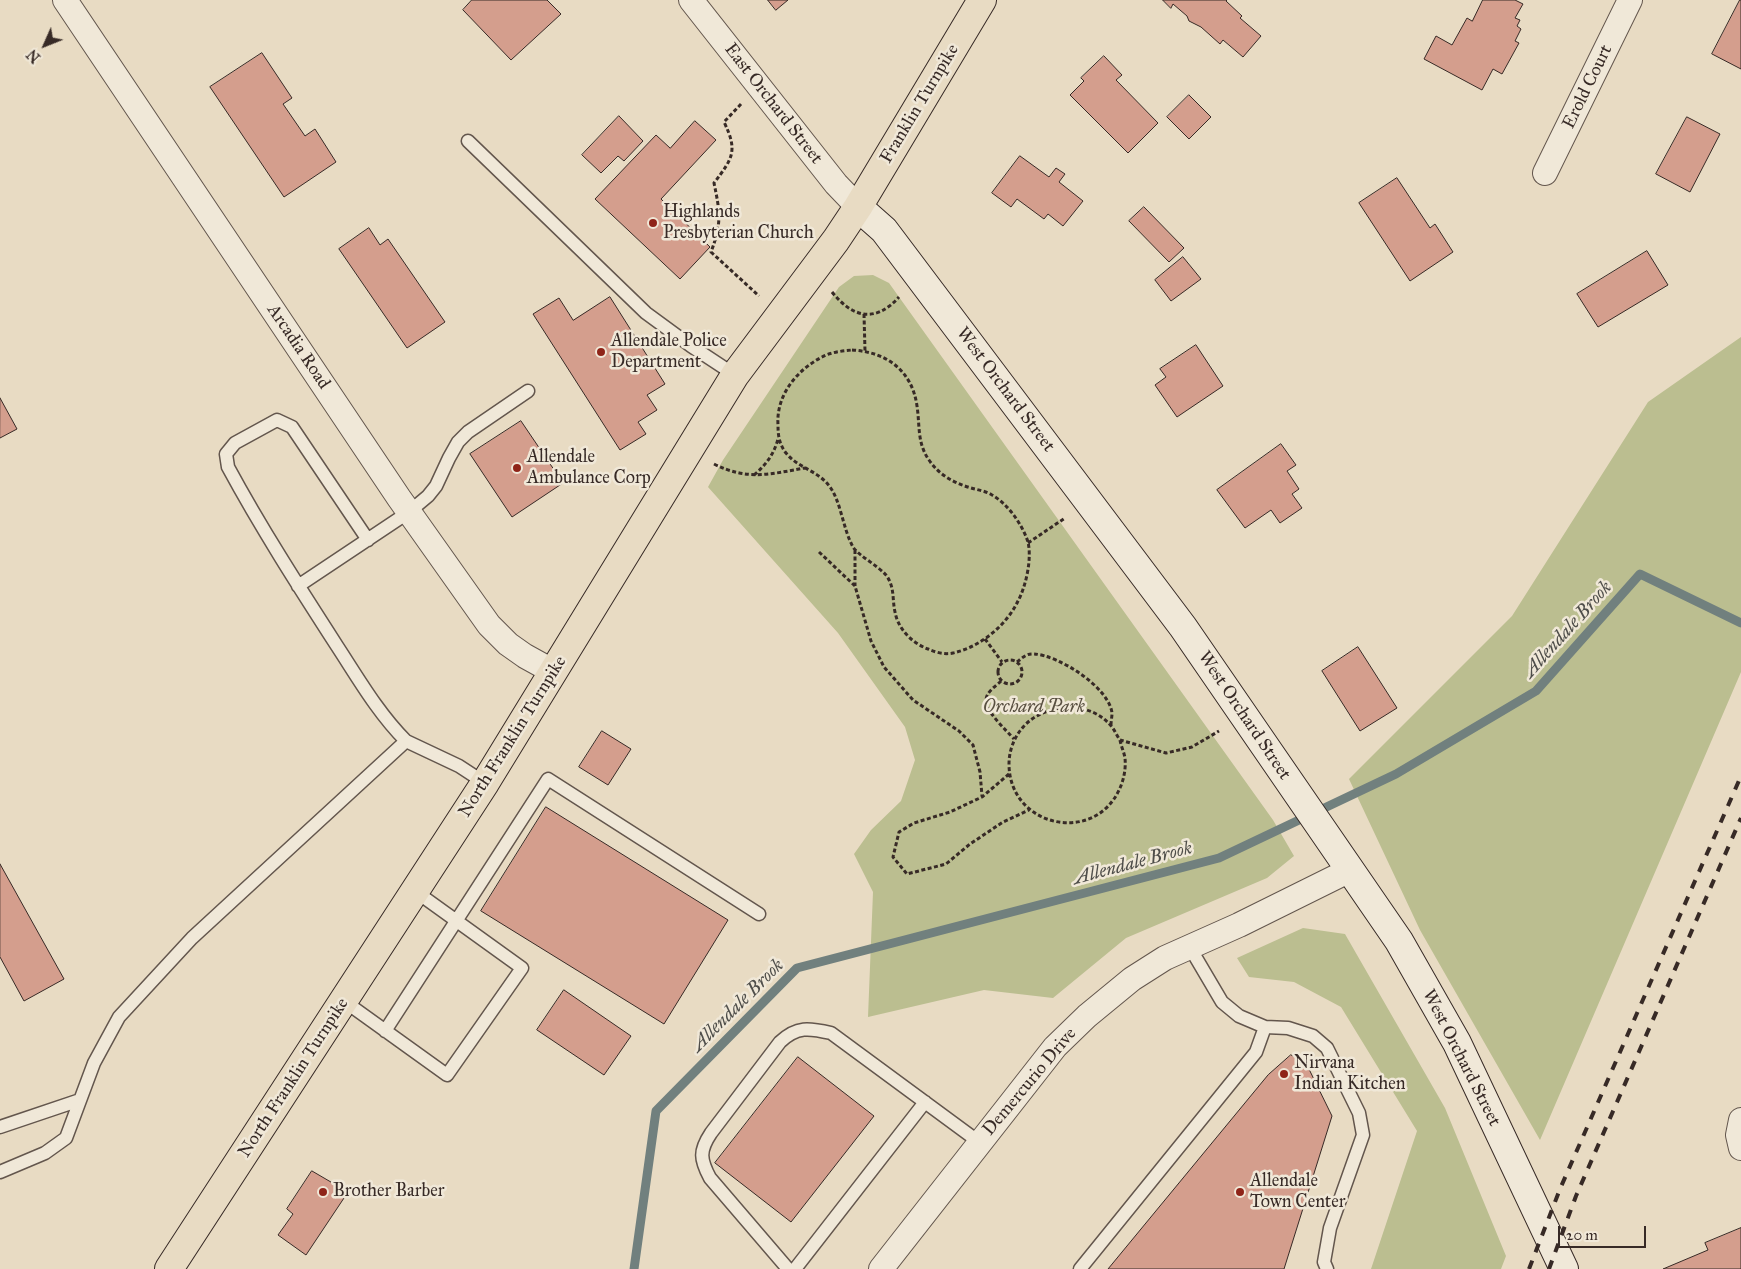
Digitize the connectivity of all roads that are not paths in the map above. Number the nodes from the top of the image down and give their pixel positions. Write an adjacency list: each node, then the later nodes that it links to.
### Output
1 (65, 0): 10 (street, Arcadia Road)
2 (691, 0): 7 (street, East Orchard Street)
3 (982, 0): 7 (main road, Franklin Turnpike)
4 (1630, 0): 6 (street, Erold Court)
5 (468, 141): 8 (lane)
6 (1545, 173)
7 (858, 207): 8 (main road, North Franklin Turnpike); 16 (main road, West Orchard Street)
8 (735, 375): 13 (main road, North Franklin Turnpike)
9 (528, 391): 10 (lane)
10 (408, 512): 11 (lane); 13 (street, Arcadia Road)
11 (368, 540): 12 (lane); 12 (lane)
12 (298, 586): 14 (lane)
13 (554, 672): 15 (main road, North Franklin Turnpike)
14 (406, 741): 15 (lane); 24 (lane)
15 (486, 782): 17 (main road, North Franklin Turnpike)
16 (1350, 870): 20 (street, Demercurio Drive); 37 (main road, West Orchard Street)
17 (415, 891): 19 (lane); 21 (main road, North Franklin Turnpike)
18 (759, 914): 19 (lane)
19 (457, 921): 23 (lane); 23 (lane)
20 (1189, 946): 22 (lane); 28 (street, Demercurio Drive)
21 (344, 1001): 23 (lane); 31 (main road, North Franklin Turnpike)
22 (1266, 1026): 35 (lane); 36 (lane)
23 (385, 1031)
24 (80, 1100): 27 (lane); 30 (lane)
25 (925, 1102): 28 (lane); 32 (lane); 33 (lane)
26 (1741, 1120): 29 (street)
27 (0, 1127)
28 (979, 1142): 34 (street, Demercurio Drive)
29 (1741, 1148)
30 (0, 1172)
31 (169, 1269)
32 (788, 1269)
33 (796, 1269)
34 (881, 1269)
35 (1080, 1269)
36 (1327, 1269)
37 (1564, 1269)

